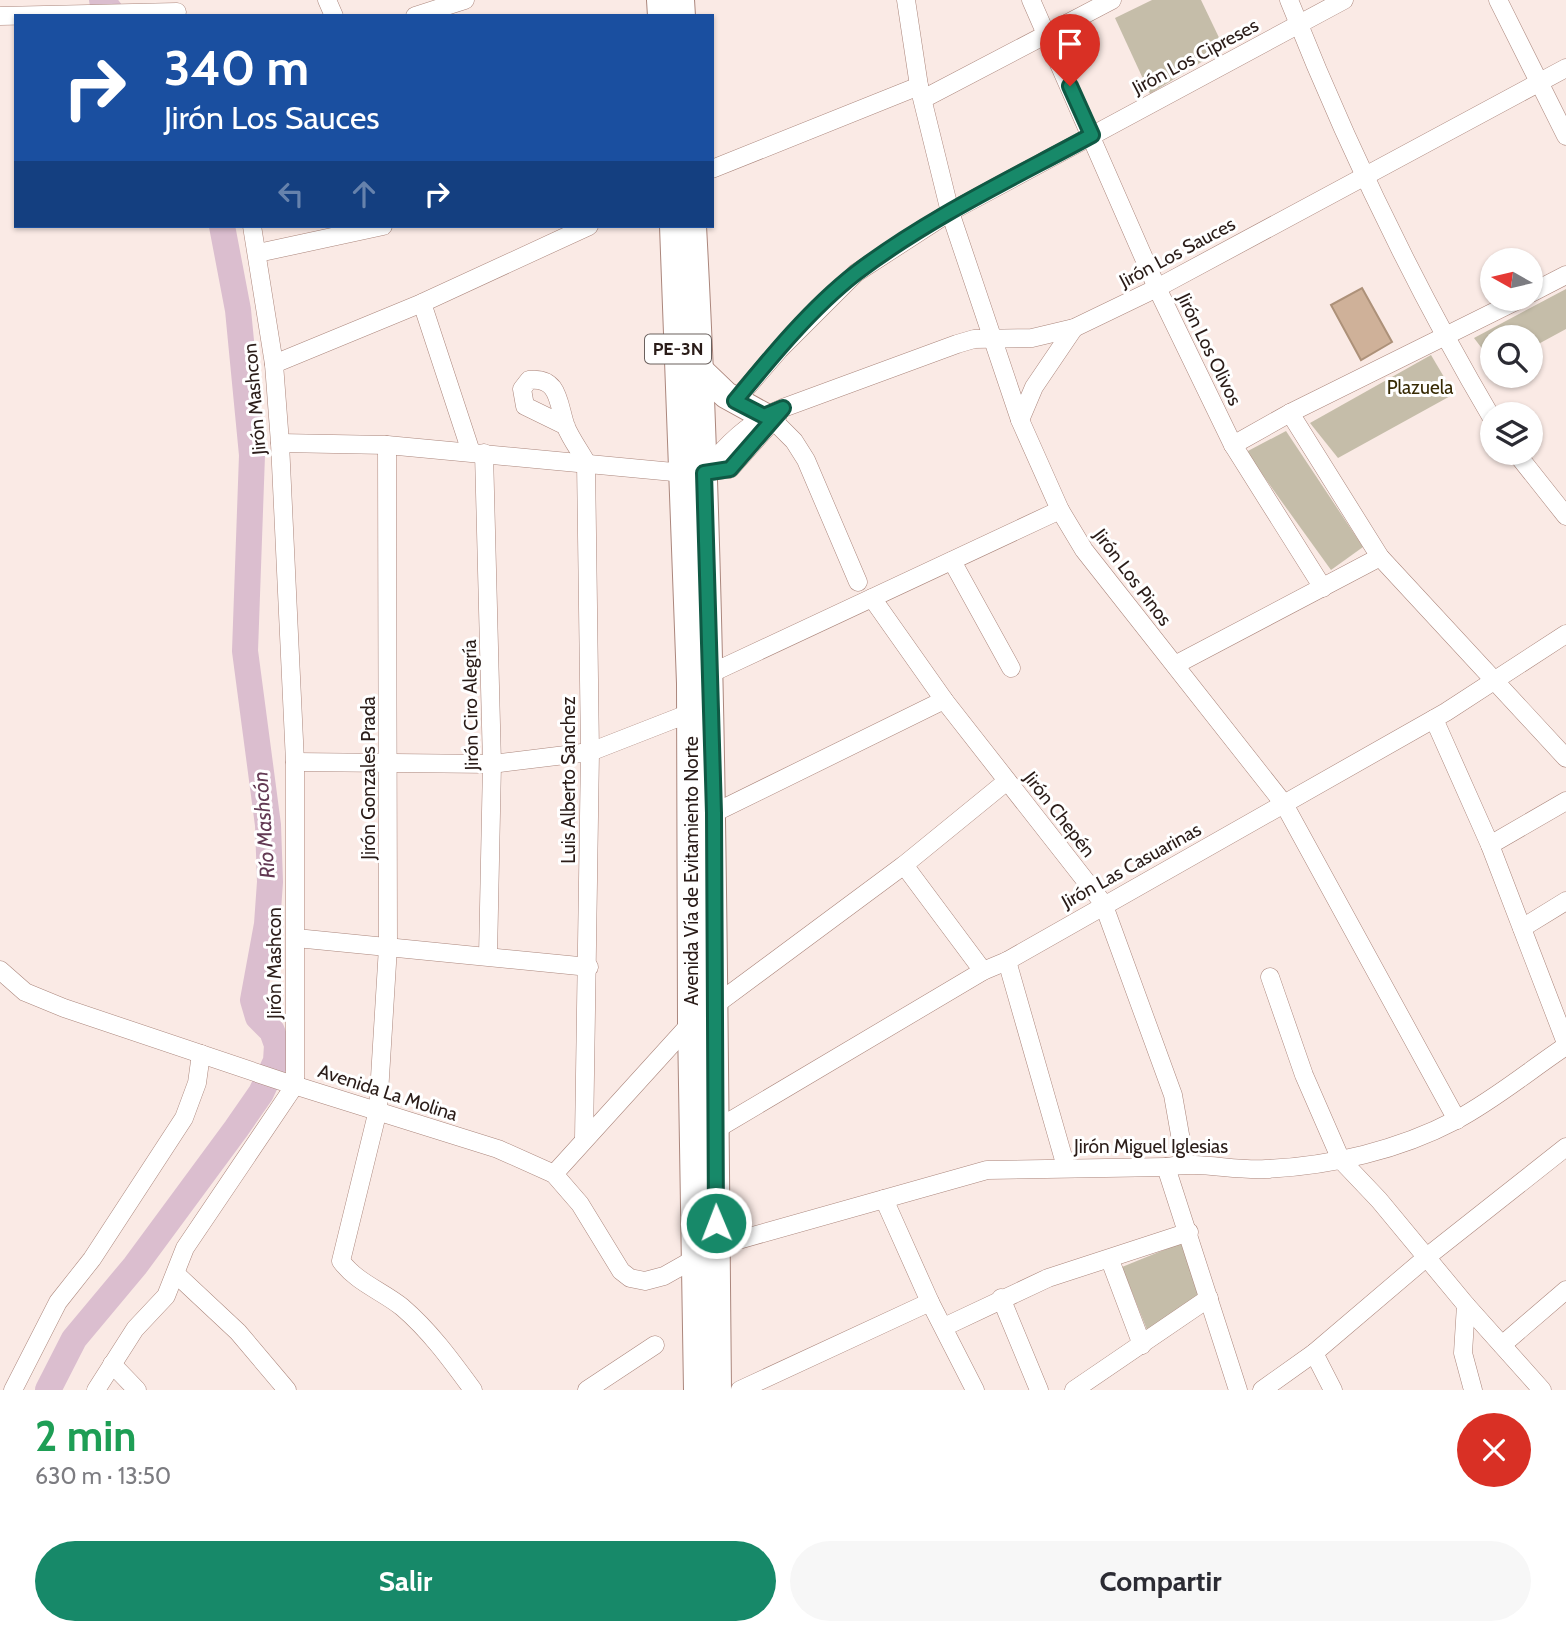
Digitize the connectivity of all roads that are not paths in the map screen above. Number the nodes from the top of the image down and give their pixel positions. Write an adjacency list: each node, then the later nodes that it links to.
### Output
1 (465, 0): 10 (street)
2 (906, 0): 16 (street, Jirón Los Pinos)
3 (1031, 0): 13 (street, Jirón Los Olivos)
4 (1112, 0): 13 (street)
5 (1289, 0): 12 (street)
6 (1344, 0): 12 (street, Jirón Los Cipreses)
7 (1498, 0): 15 (street)
8 (49, 7): 9 (street); 11 (street)
9 (170, 10)
10 (416, 10)
11 (0, 16)
12 (1298, 23): 17 (street, Jirón Los Cipreses); 20 (street)
13 (1048, 36): 16 (street); 17 (street, Jirón Los Olivos)
14 (1566, 68): 15 (street, Jirón Los Sauces)
15 (1537, 83): 18 (street); 20 (street, Jirón Los Sauces)
16 (921, 92): 19 (street); 21 (street, Jirón Los Pinos)
17 (1092, 135): 21 (street, Jirón Los Cipreses); 31 (street, Jirón Los Olivos)
18 (1566, 136)
19 (714, 168)
20 (1365, 175): 31 (street, Jirón Los Sauces); 36 (street)
21 (950, 212): 35 (street, Jirón Los Pinos); 39 (street, Jirón Los Cipreses)
22 (252, 228): 27 (street, Jirón Mashcon)
23 (374, 228): 27 (street)
24 (585, 228): 32 (street)
25 (674, 228): 28 (highway, Avenida Vía de Evitamiento Norte / PE-3N)
26 (693, 228): 28 (highway, Avenida Vía de Evitamiento Norte / PE-3N)
27 (258, 253): 37 (street, Jirón Mashcon)
28 (685, 263): 38 (highway, Avenida Vía de Evitamiento Norte / PE-3N); 51 (highway, Avenida Vía de Evitamiento Norte / PE-3N)
29 (1566, 275): 30 (street)
30 (1544, 286)
31 (1157, 288): 34 (street, Jirón Los Sauces); 47 (street, Jirón Los Olivos)
32 (422, 303): 37 (street); 48 (street, Jirón Ciro Alegría)
33 (1495, 312): 36 (street)
34 (1074, 328): 35 (street, Jirón Los Sauces); 43 (street)
35 (993, 338): 42 (street, Jirón Los Sauces); 43 (street, Jirón Los Pinos)
36 (1445, 338): 40 (street); 41 (street)
37 (274, 364): 45 (street, Jirón Mashcon)
38 (701, 371): 39 (highway); 51 (highway, Avenida Vía de Evitamiento Norte / PE-3N)
39 (735, 401): 42 (highway)
40 (1482, 402)
41 (1290, 413): 47 (street); 54 (street)
42 (774, 414): 51 (street, Jirón Los Sauces); 56 (street)
43 (1020, 420): 52 (street, Jirón Los Pinos)
44 (566, 426): 49 (street, Luis Alberto Sanchez)
45 (279, 443): 46 (street); 69 (street, Jirón Mashcon)
46 (387, 445): 48 (street); 70 (street, Jirón Gonzales Prada)
47 (1233, 445): 57 (street, Jirón Los Olivos)
48 (478, 453): 49 (street); 71 (street, Jirón Ciro Alegría)
49 (586, 462): 51 (street); 67 (street, Luis Alberto Sanchez)
50 (1526, 465): 53 (street)
51 (694, 473): 62 (highway, Avenida Vía de Evitamiento Norte / PE-3N)
52 (1060, 510): 55 (street); 60 (street, Jirón Los Pinos)
53 (1566, 516)
54 (1380, 557): 57 (street); 63 (street)
55 (952, 561): 58 (street); 61 (street)
56 (858, 582)
57 (1323, 588): 60 (street)
58 (872, 598): 62 (street); 64 (street, Jirón Chepén)
59 (1566, 634): 63 (street, Jirón Las Casuarinas)
60 (1175, 665): 74 (street, Jirón Los Pinos)
61 (1011, 668)
62 (699, 678): 65 (highway, Avenida Vía de Evitamiento Norte / PE-3N); 75 (highway, Avenida Vía de Evitamiento Norte / PE-3N)
63 (1493, 682): 66 (street, Jirón Las Casuarinas); 68 (street)
64 (944, 700): 72 (street, Jirón Chepén); 75 (street)
65 (690, 713): 67 (street); 90 (highway, Avenida Vía de Evitamiento Norte / PE-3N)
66 (1434, 719): 74 (street, Jirón Las Casuarinas); 76 (street)
67 (590, 752): 71 (street); 85 (street, Luis Alberto Sanchez)
68 (1566, 758)
69 (295, 762): 70 (street); 81 (street, Jirón Mashcon)
70 (389, 763): 71 (street); 82 (street, Jirón Gonzales Prada)
71 (492, 764): 83 (street, Jirón Ciro Alegría)
72 (1007, 781): 77 (street); 79 (street, Jirón Chepén)
73 (1566, 802): 76 (street)
74 (1284, 804): 79 (street, Jirón Las Casuarinas); 95 (street, Jirón Los Pinos)
75 (714, 813): 89 (highway, Avenida Vía de Evitamiento Norte / PE-3N)
76 (1490, 845): 80 (street)
77 (904, 865): 87 (street); 89 (street)
78 (1566, 901): 80 (street)
79 (1103, 904): 84 (street, Jirón Las Casuarinas); 100 (street, Jirón Chepén)
80 (1522, 928): 91 (street)
81 (296, 938): 82 (street); 93 (street, Jirón Mashcon)
82 (388, 947): 83 (street); 94 (street, Jirón Gonzales Prada)
83 (488, 956): 85 (street)
84 (1007, 961): 87 (street, Jirón Las Casuarinas); 101 (street)
85 (589, 967): 97 (street, Luis Alberto Sanchez)
86 (0, 970): 92 (street, Avenida La Molina)
87 (983, 971): 96 (street, Jirón Las Casuarinas)
88 (1270, 977): 99 (street)
89 (716, 1004): 90 (street); 96 (highway, Avenida Vía de Evitamiento Norte / PE-3N)
90 (691, 1023): 97 (street); 106 (highway, Avenida Vía de Evitamiento Norte / PE-3N)
91 (1566, 1045): 95 (street, Jirón Miguel Iglesias)
92 (208, 1057): 93 (street, Avenida La Molina); 121 (street)
93 (288, 1083): 94 (street, Avenida La Molina); 109 (street)
94 (378, 1110): 103 (street, Avenida La Molina); 125 (street, Jirón Gonzales Prada)
95 (1457, 1120): 99 (street, Jirón Miguel Iglesias)
96 (715, 1130): 106 (highway, Avenida Vía de Evitamiento Norte / PE-3N)
97 (584, 1139): 103 (street)
98 (1566, 1147): 107 (street)
99 (1341, 1160): 100 (street, Jirón Miguel Iglesias); 107 (street)
100 (1185, 1163): 102 (street, Jirón Miguel Iglesias)
101 (1066, 1167): 102 (street, Jirón Miguel Iglesias); 104 (street, Jirón Miguel Iglesias)
102 (1166, 1167): 105 (street)
103 (554, 1174): 106 (street, Avenida La Molina)
104 (884, 1199): 106 (street, Jirón Miguel Iglesias); 113 (street)
105 (1188, 1232): 108 (street); 112 (street)
106 (706, 1251): 127 (highway, Avenida Vía de Evitamiento Norte / PE-3N); 128 (highway, Avenida Vía de Evitamiento Norte / PE-3N)
107 (1428, 1256): 114 (street); 119 (street)
108 (1111, 1260): 111 (street); 117 (street)
109 (176, 1275): 120 (street); 124 (street)
110 (1566, 1290): 118 (street)
111 (1001, 1298): 115 (street); 131 (street)
112 (1209, 1298): 117 (street); 133 (street)
113 (930, 1302): 115 (street); 129 (street)
114 (1466, 1305): 118 (street); 136 (street)
115 (944, 1327): 130 (street)
116 (655, 1345): 126 (street)
117 (1142, 1345): 132 (street)
118 (1502, 1345): 137 (street)
119 (1314, 1353): 134 (street); 135 (street)
120 (111, 1364): 122 (street); 123 (street)
121 (13, 1390)
122 (96, 1390)
123 (137, 1390)
124 (287, 1390)
125 (473, 1390)
126 (587, 1390)
127 (697, 1390)
128 (718, 1390)
129 (740, 1390)
130 (975, 1390)
131 (1039, 1390)
132 (1074, 1390)
133 (1238, 1390)
134 (1262, 1390)
135 (1334, 1390)
136 (1473, 1390)
137 (1542, 1390)

